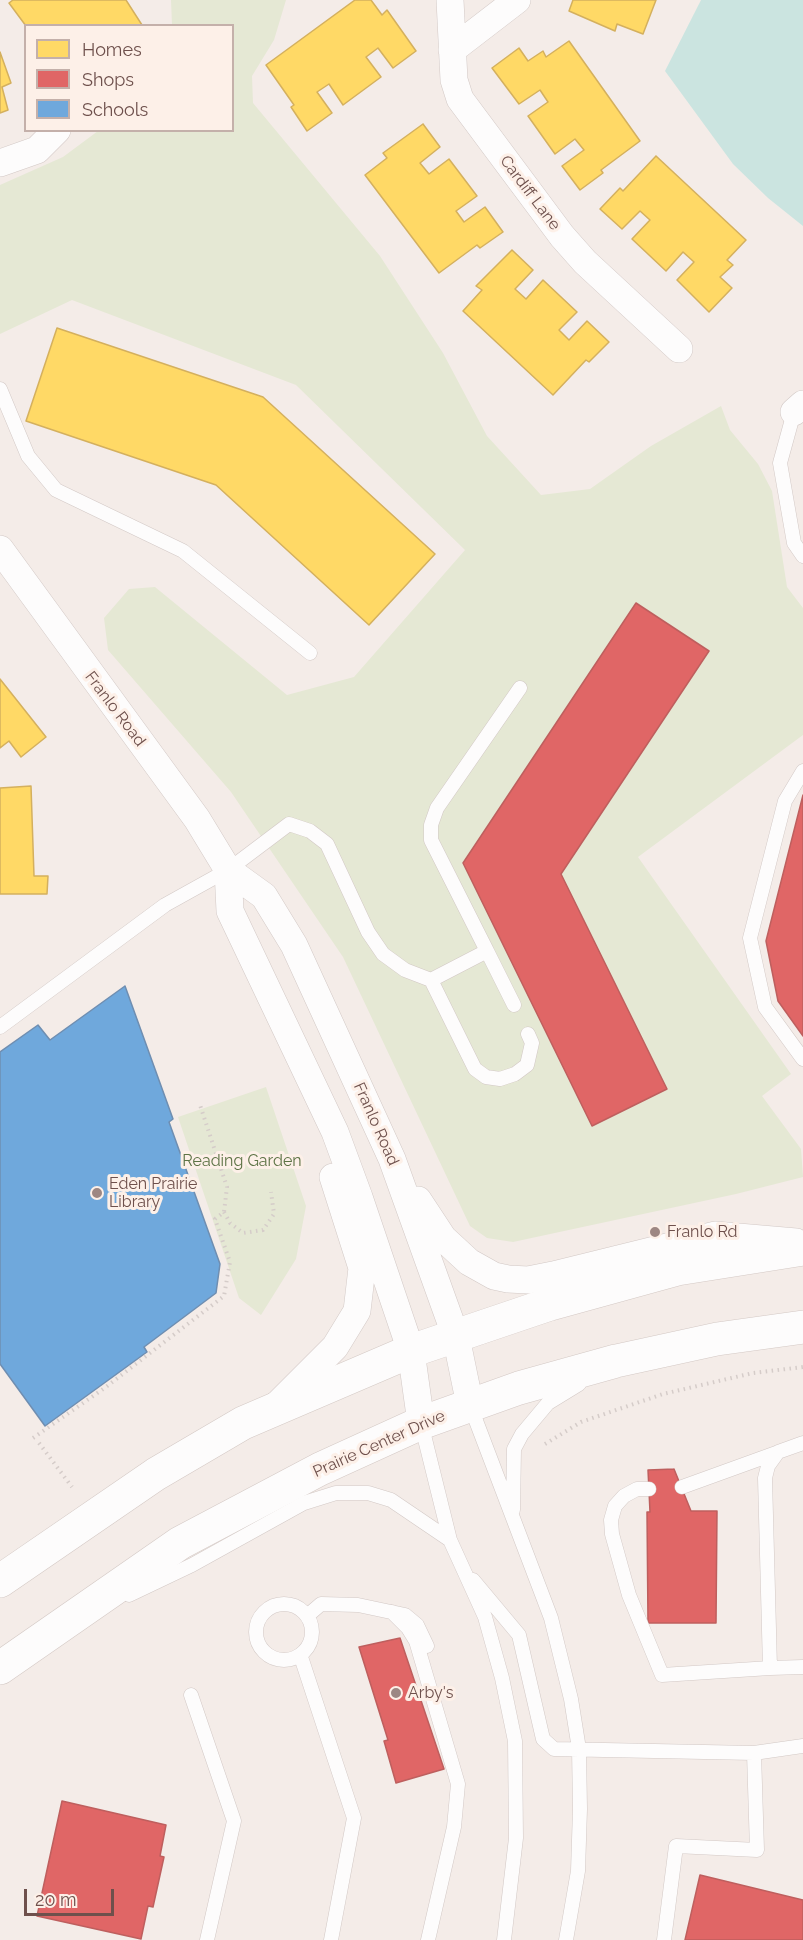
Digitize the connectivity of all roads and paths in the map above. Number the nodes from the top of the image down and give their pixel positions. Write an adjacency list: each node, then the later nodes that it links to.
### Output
1 (450, 0): 3 (street, Cardiff Lane)
2 (517, 0): 3 (street)
3 (452, 50): 6 (street, Cardiff Lane)
4 (55, 132): 5 (street)
5 (0, 163)
6 (679, 349)
7 (0, 389): 11 (lane)
8 (799, 408): 10 (lane)
9 (0, 549): 14 (street, Franlo Road)
10 (803, 556)
11 (310, 653)
12 (520, 688): 15 (lane)
13 (803, 771): 20 (lane)
14 (228, 870): 16 (lane); 18 (lane); 22 (street, Franlo Road); 23 (street, Franlo Road)
15 (487, 951): 16 (lane); 17 (lane)
16 (431, 980): 19 (lane)
17 (514, 1005)
18 (0, 1027)
19 (528, 1034)
20 (803, 1059)
21 (200, 1105): 25 (path)
22 (335, 1132): 30 (street, Franlo Road); 34 (street)
23 (392, 1159): 26 (street); 29 (street, Franlo Road)
24 (271, 1192): 25 (path)
25 (224, 1212): 36 (path)
26 (803, 1243)
27 (803, 1248): 29 (main road)
28 (803, 1327): 31 (main road, Prairie Center Drive)
29 (456, 1337): 30 (main road); 33 (street, Franlo Road)
30 (411, 1351): 34 (main road); 35 (street, Franlo Road)
31 (616, 1361): 33 (main road, Prairie Center Drive); 39 (lane)
32 (803, 1367): 39 (path)
33 (470, 1405): 35 (main road, Prairie Center Drive); 44 (lane)
34 (271, 1411): 47 (main road)
35 (421, 1423): 45 (lane); 49 (main road, Prairie Center Drive)
36 (33, 1438)
37 (39, 1443): 41 (path)
38 (803, 1443): 40 (lane)
39 (514, 1449): 44 (lane)
40 (778, 1452): 42 (lane); 53 (lane)
41 (72, 1487)
42 (682, 1487)
43 (649, 1489): 53 (lane)
44 (513, 1518): 56 (lane)
45 (450, 1540): 46 (lane); 49 (lane)
46 (462, 1567): 56 (lane); 58 (lane)
47 (0, 1581)
48 (307, 1616): 50 (lane); 50 (lane); 61 (lane)
49 (51, 1631): 52 (main road, Prairie Center Drive)
50 (301, 1657): 60 (lane)
51 (803, 1667): 53 (lane)
52 (0, 1668)
53 (770, 1668)
54 (191, 1695): 59 (lane)
55 (803, 1746): 57 (lane)
56 (579, 1749): 57 (lane); 63 (lane)
57 (754, 1753): 64 (lane)
58 (505, 1933): 62 (lane)
59 (207, 1940)
60 (332, 1940)
61 (428, 1940)
62 (499, 1940)
63 (566, 1940)
64 (664, 1940)

